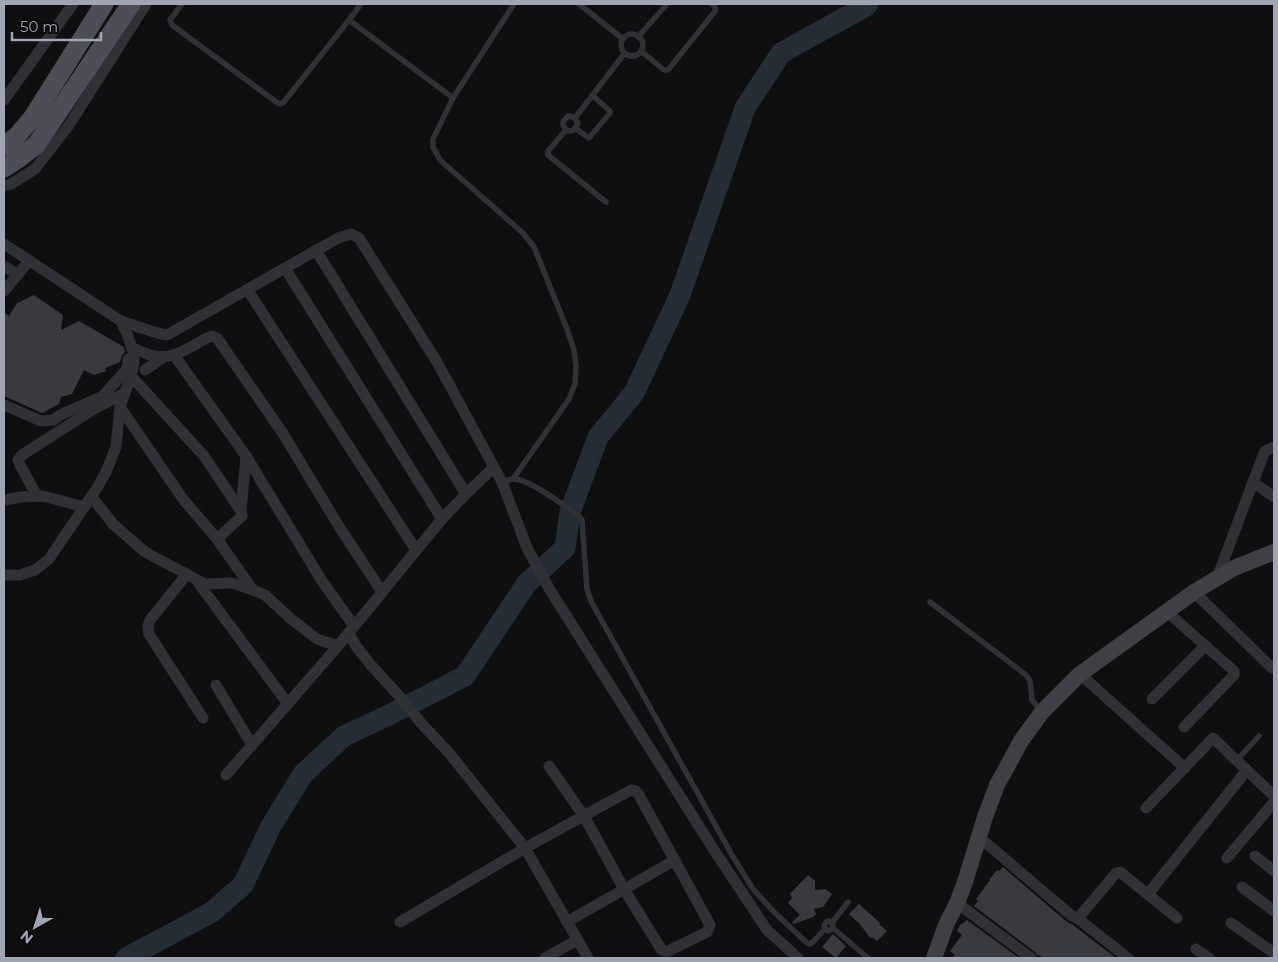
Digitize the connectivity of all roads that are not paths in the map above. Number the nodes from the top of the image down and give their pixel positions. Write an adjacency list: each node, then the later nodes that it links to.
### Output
1 (73, 4): 18 (street)
2 (104, 4): 22 (main road)
3 (130, 4): 23 (main road)
4 (146, 4): 24 (street)
5 (182, 4): 11 (lane)
6 (361, 4): 11 (lane)
7 (514, 4): 17 (lane)
8 (579, 4): 13 (lane)
9 (667, 4): 12 (lane)
10 (712, 4): 14 (lane)
11 (349, 20): 17 (lane)
12 (638, 37): 13 (lane); 14 (lane)
13 (623, 39): 15 (lane)
14 (641, 51): 15 (lane)
15 (624, 54): 16 (lane)
16 (592, 95): 19 (lane); 20 (lane)
17 (453, 98): 46 (lane)
18 (4, 100)
19 (575, 118): 20 (lane); 21 (lane)
20 (575, 128): 21 (lane)
21 (566, 130): 25 (lane)
22 (4, 146)
23 (4, 168)
24 (4, 186)
25 (606, 202)
26 (4, 244): 28 (street)
27 (316, 250): 30 (street); 45 (street); 48 (street)
28 (29, 261): 31 (street); 34 (street)
29 (4, 266): 31 (street)
30 (285, 268): 32 (street); 55 (street)
31 (18, 275): 33 (street)
32 (248, 289): 34 (street); 57 (street)
33 (4, 291)
34 (117, 318): 35 (street); 41 (street)
35 (132, 347): 37 (street); 39 (street)
36 (174, 355): 37 (street); 44 (street); 63 (street)
37 (162, 357): 38 (street)
38 (145, 370)
39 (131, 376): 40 (street); 54 (street)
40 (124, 393): 42 (street); 49 (street)
41 (4, 405)
42 (120, 407): 50 (street); 56 (street)
43 (1274, 447): 47 (street)
44 (246, 456): 54 (street); 67 (street)
45 (494, 467): 46 (street); 48 (street)
46 (508, 481): 106 (lane); 112 (street)
47 (1253, 482): 51 (street); 61 (street)
48 (466, 494): 55 (street)
49 (37, 496): 52 (street); 53 (street)
50 (91, 496): 53 (street); 60 (street)
51 (1274, 496)
52 (4, 500)
53 (84, 508): 59 (street)
54 (241, 511): 56 (street)
55 (442, 519): 57 (street)
56 (217, 538): 62 (street)
57 (416, 550): 63 (street)
58 (1272, 555): 61 (street)
59 (4, 575)
60 (191, 576): 62 (street); 74 (street); 76 (street)
61 (1217, 578): 64 (street)
62 (253, 590): 68 (street)
63 (382, 592): 67 (street)
64 (1194, 592): 66 (street); 70 (street)
65 (930, 602): 75 (lane)
66 (1166, 611): 69 (street); 71 (street)
67 (352, 630): 68 (street); 90 (street)
68 (338, 646): 74 (street)
69 (1205, 646): 73 (street); 77 (street)
70 (1274, 668)
71 (1080, 674): 75 (street); 82 (street)
72 (216, 685): 79 (street)
73 (1152, 699)
74 (288, 704): 79 (street)
75 (1042, 712): 89 (street)
76 (202, 718)
77 (1184, 727)
78 (1259, 736): 80 (lane)
79 (252, 745): 84 (street)
80 (1237, 760): 82 (street); 83 (street)
81 (548, 766): 88 (street)
82 (1185, 768): 87 (street)
83 (1247, 770): 85 (street); 97 (street)
84 (226, 775)
85 (1274, 796)
86 (1274, 802): 92 (street)
87 (1146, 808)
88 (584, 816): 90 (street); 93 (street); 96 (street)
89 (979, 838): 99 (street); 101 (street)
90 (525, 848): 103 (street); 104 (street)
91 (1255, 856): 94 (street)
92 (1227, 858)
93 (675, 860): 96 (street); 96 (street)
94 (1274, 871)
95 (1242, 887): 100 (street)
96 (624, 889): 104 (street)
97 (1148, 894): 101 (street); 102 (street)
98 (848, 902): 106 (lane)
99 (957, 903): 114 (street); 115 (street)
100 (1274, 911)
101 (1077, 918): 116 (street)
102 (1177, 918)
103 (400, 922)
104 (567, 922): 107 (street)
105 (1230, 923): 109 (street)
106 (832, 925): 113 (lane)
107 (577, 940): 110 (street); 111 (street)
108 (1196, 949): 117 (street)
109 (1274, 953)
110 (545, 958)
111 (588, 958)
112 (798, 958)
113 (868, 958)
114 (934, 958)
115 (1031, 958)
116 (1128, 958)
117 (1209, 958)

